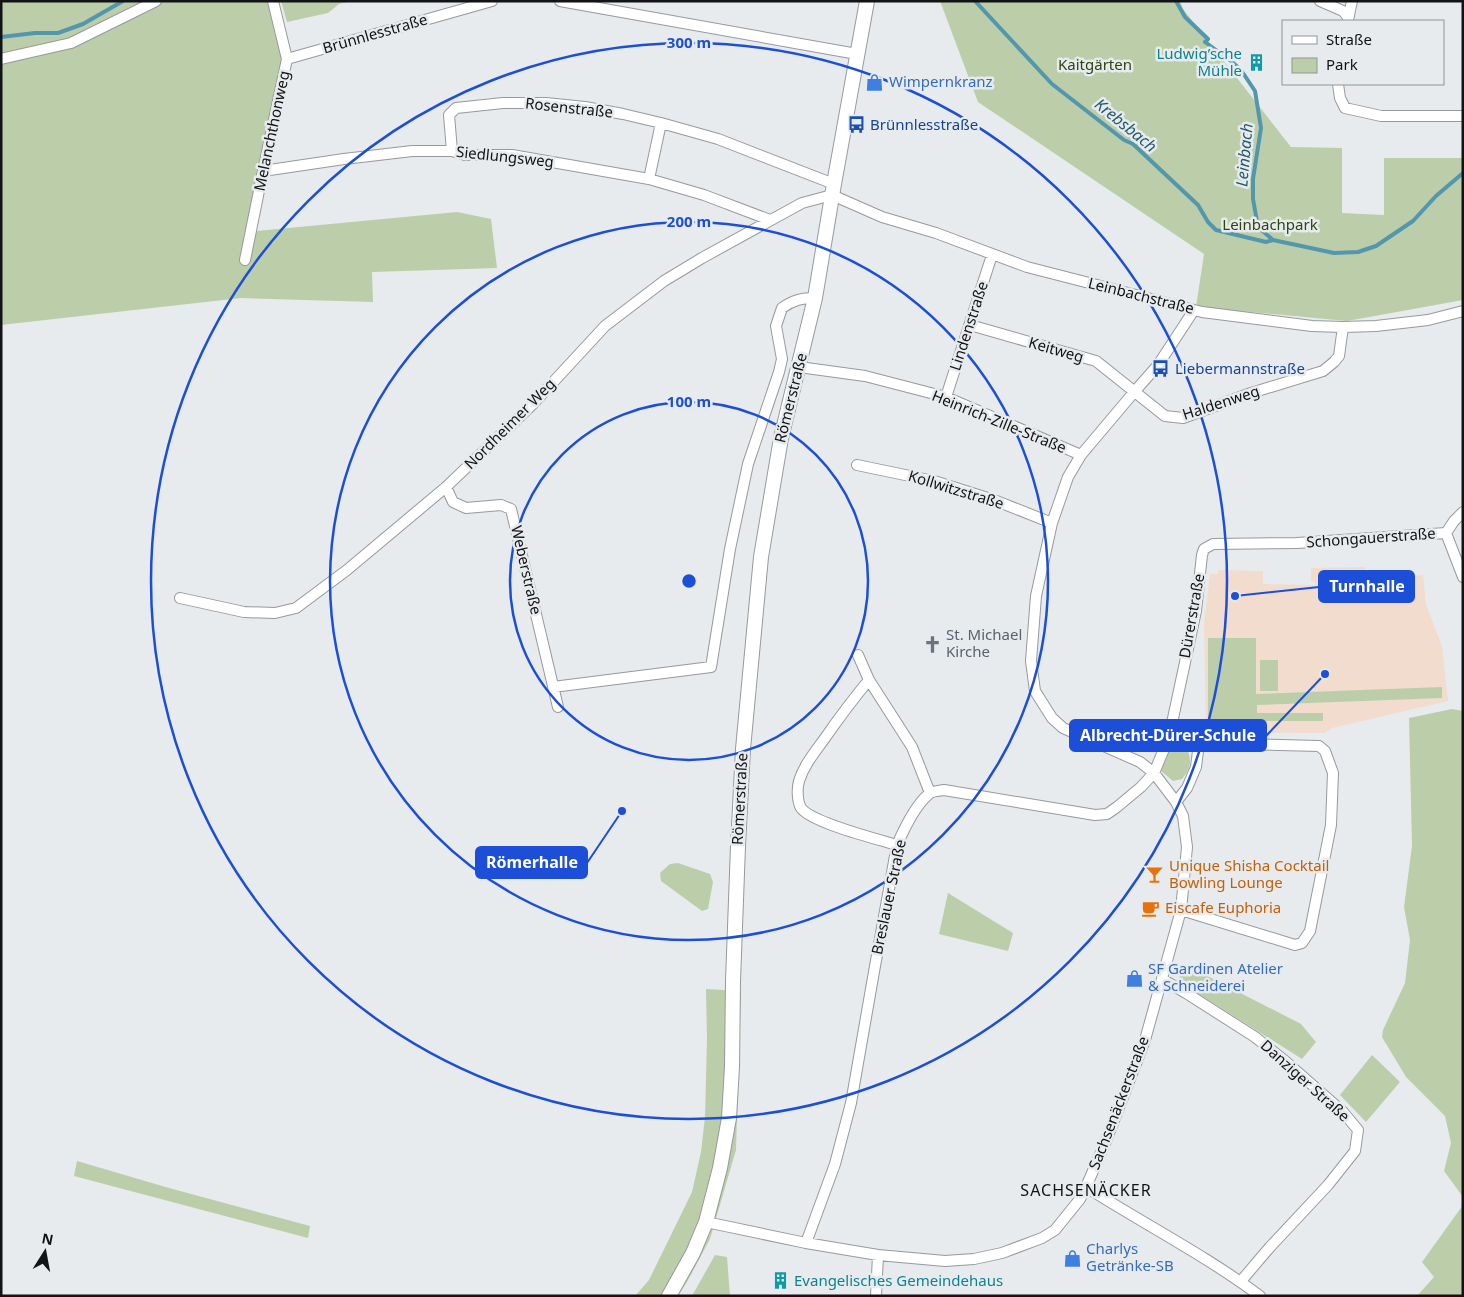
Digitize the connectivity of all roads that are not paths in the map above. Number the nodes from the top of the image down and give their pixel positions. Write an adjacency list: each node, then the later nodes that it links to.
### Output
1 (156, 1): 10 (street)
2 (273, 1): 11 (street, Melanchthonweg)
3 (492, 1): 11 (street, Brünnlesstraße)
4 (560, 1): 9 (street)
5 (867, 1): 9 (main road, Römerstraße)
6 (1320, 1): 8 (street)
7 (1352, 1): 8 (street)
8 (1348, 19)
9 (857, 54): 18 (main road, Römerstraße)
10 (1, 59)
11 (287, 59): 16 (street, Melanchthonweg)
12 (1338, 85): 13 (street)
13 (1463, 116)
14 (661, 122): 15 (street, Rosenstraße); 17 (street); 18 (street, Rosenstraße)
15 (452, 151): 16 (street, Siedlungsweg); 17 (street, Siedlungsweg)
16 (262, 171): 21 (street, Melanchthonweg)
17 (649, 179): 19 (street, Siedlungsweg)
18 (833, 189): 19 (street, Nordheimer Weg); 20 (street, Leinbachstraße); 22 (main road, Römerstraße)
19 (770, 220): 32 (street, Nordheimer Weg)
20 (992, 255): 23 (street, Leinbachstraße); 25 (street, Lindenstraße)
21 (245, 260)
22 (816, 298): 27 (main road, Römerstraße); 41 (street, Römerstraße)
23 (1194, 310): 26 (street, Leinbachstraße); 28 (street)
24 (1463, 311): 26 (street, Leinbachstraße)
25 (970, 325): 28 (street, Keitweg); 29 (street, Lindenstraße)
26 (1343, 327): 28 (street, Haldenweg)
27 (799, 367): 29 (street, Heinrich-Zille-Straße); 52 (main road, Römerstraße)
28 (1134, 391): 30 (street)
29 (946, 398): 30 (street, Heinrich-Zille-Straße)
30 (1081, 455): 34 (street)
31 (857, 464): 34 (street, Kollwitzstraße)
32 (446, 487): 38 (street, Nordheimer Weg); 41 (street, Weberstraße)
33 (1463, 512): 35 (street, Schongauerstraße)
34 (1052, 523): 45 (street)
35 (1446, 533): 36 (street, Schongauerstraße); 37 (street, Schongauerstraße)
36 (1297, 543): 43 (street, Dürerstraße)
37 (1463, 577)
38 (180, 598)
39 (858, 655): 40 (street)
40 (869, 680): 46 (street); 48 (street)
41 (553, 687): 42 (street, Weberstraße)
42 (558, 707)
43 (1169, 737): 44 (street); 45 (street, Dürerstraße)
44 (1198, 743): 47 (street); 49 (street)
45 (1154, 772): 46 (street); 47 (street)
46 (930, 793): 48 (street, Breslauer Straße)
47 (1173, 798): 49 (street, Sachsenäckerstraße)
48 (898, 845): 53 (street, Breslauer Straße)
49 (1180, 910): 50 (street, Sachsenäckerstraße)
50 (1162, 979): 51 (street, Sachsenäckerstraße); 55 (street, Danziger Straße)
51 (1086, 1187): 54 (street, Sachsenäckerstraße); 55 (street)
52 (706, 1222): 53 (street, Sachsenäckerstraße); 56 (main road, Römerstraße)
53 (806, 1244): 54 (street, Sachsenäckerstraße)
54 (878, 1255): 57 (street)
55 (1241, 1281): 58 (street)
56 (669, 1296)
57 (876, 1296)
58 (1260, 1296)

